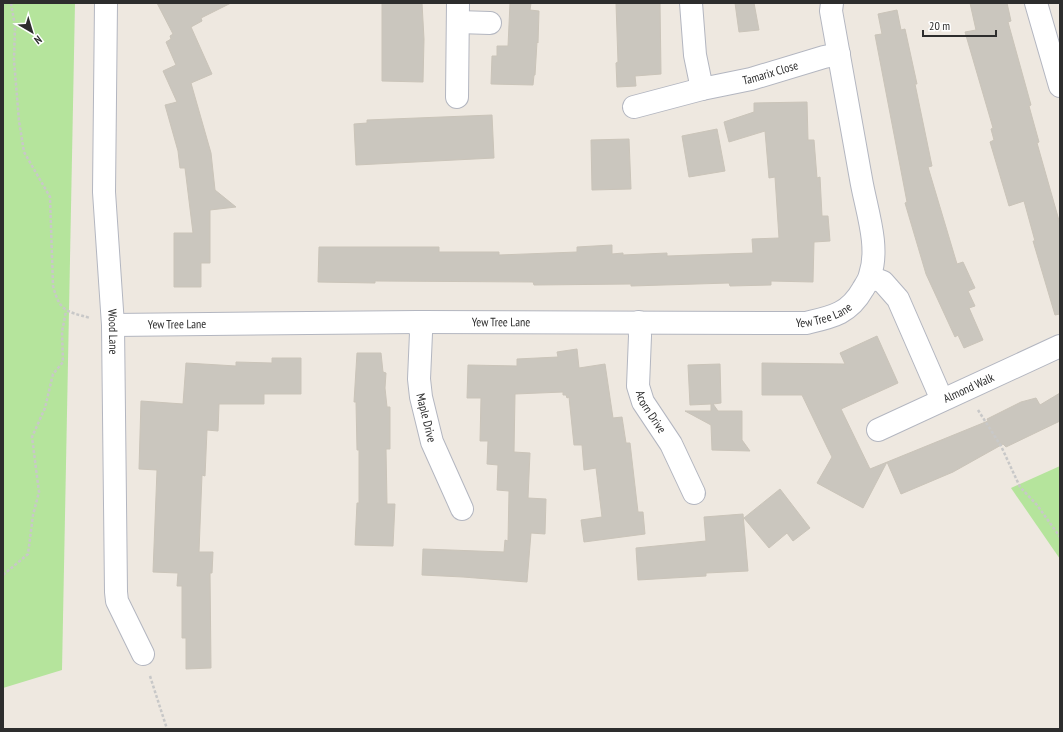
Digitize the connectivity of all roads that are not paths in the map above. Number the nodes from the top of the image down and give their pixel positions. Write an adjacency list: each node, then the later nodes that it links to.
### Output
1 (106, 3): 15 (street, Wood Lane)
2 (691, 3): 9 (street)
3 (832, 3): 7 (street, Yew Tree Lane)
4 (1036, 3): 8 (street)
5 (458, 12): 6 (street); 10 (street)
6 (490, 23)
7 (838, 54): 9 (street, Tamarix Close); 12 (street, Yew Tree Lane)
8 (1060, 86)
9 (702, 89): 11 (street, Tamarix Close)
10 (457, 97)
11 (634, 107)
12 (870, 277): 14 (street, Yew Tree Lane); 17 (street)
13 (418, 322): 14 (street, Yew Tree Lane); 15 (street, Yew Tree Lane); 20 (street, Maple Drive)
14 (639, 322): 19 (street, Acorn Drive)
15 (114, 325): 21 (street, Wood Lane)
16 (1060, 346): 17 (street, Almond Walk)
17 (942, 400): 18 (street, Almond Walk)
18 (878, 430)
19 (694, 493)
20 (462, 508)
21 (143, 654)

